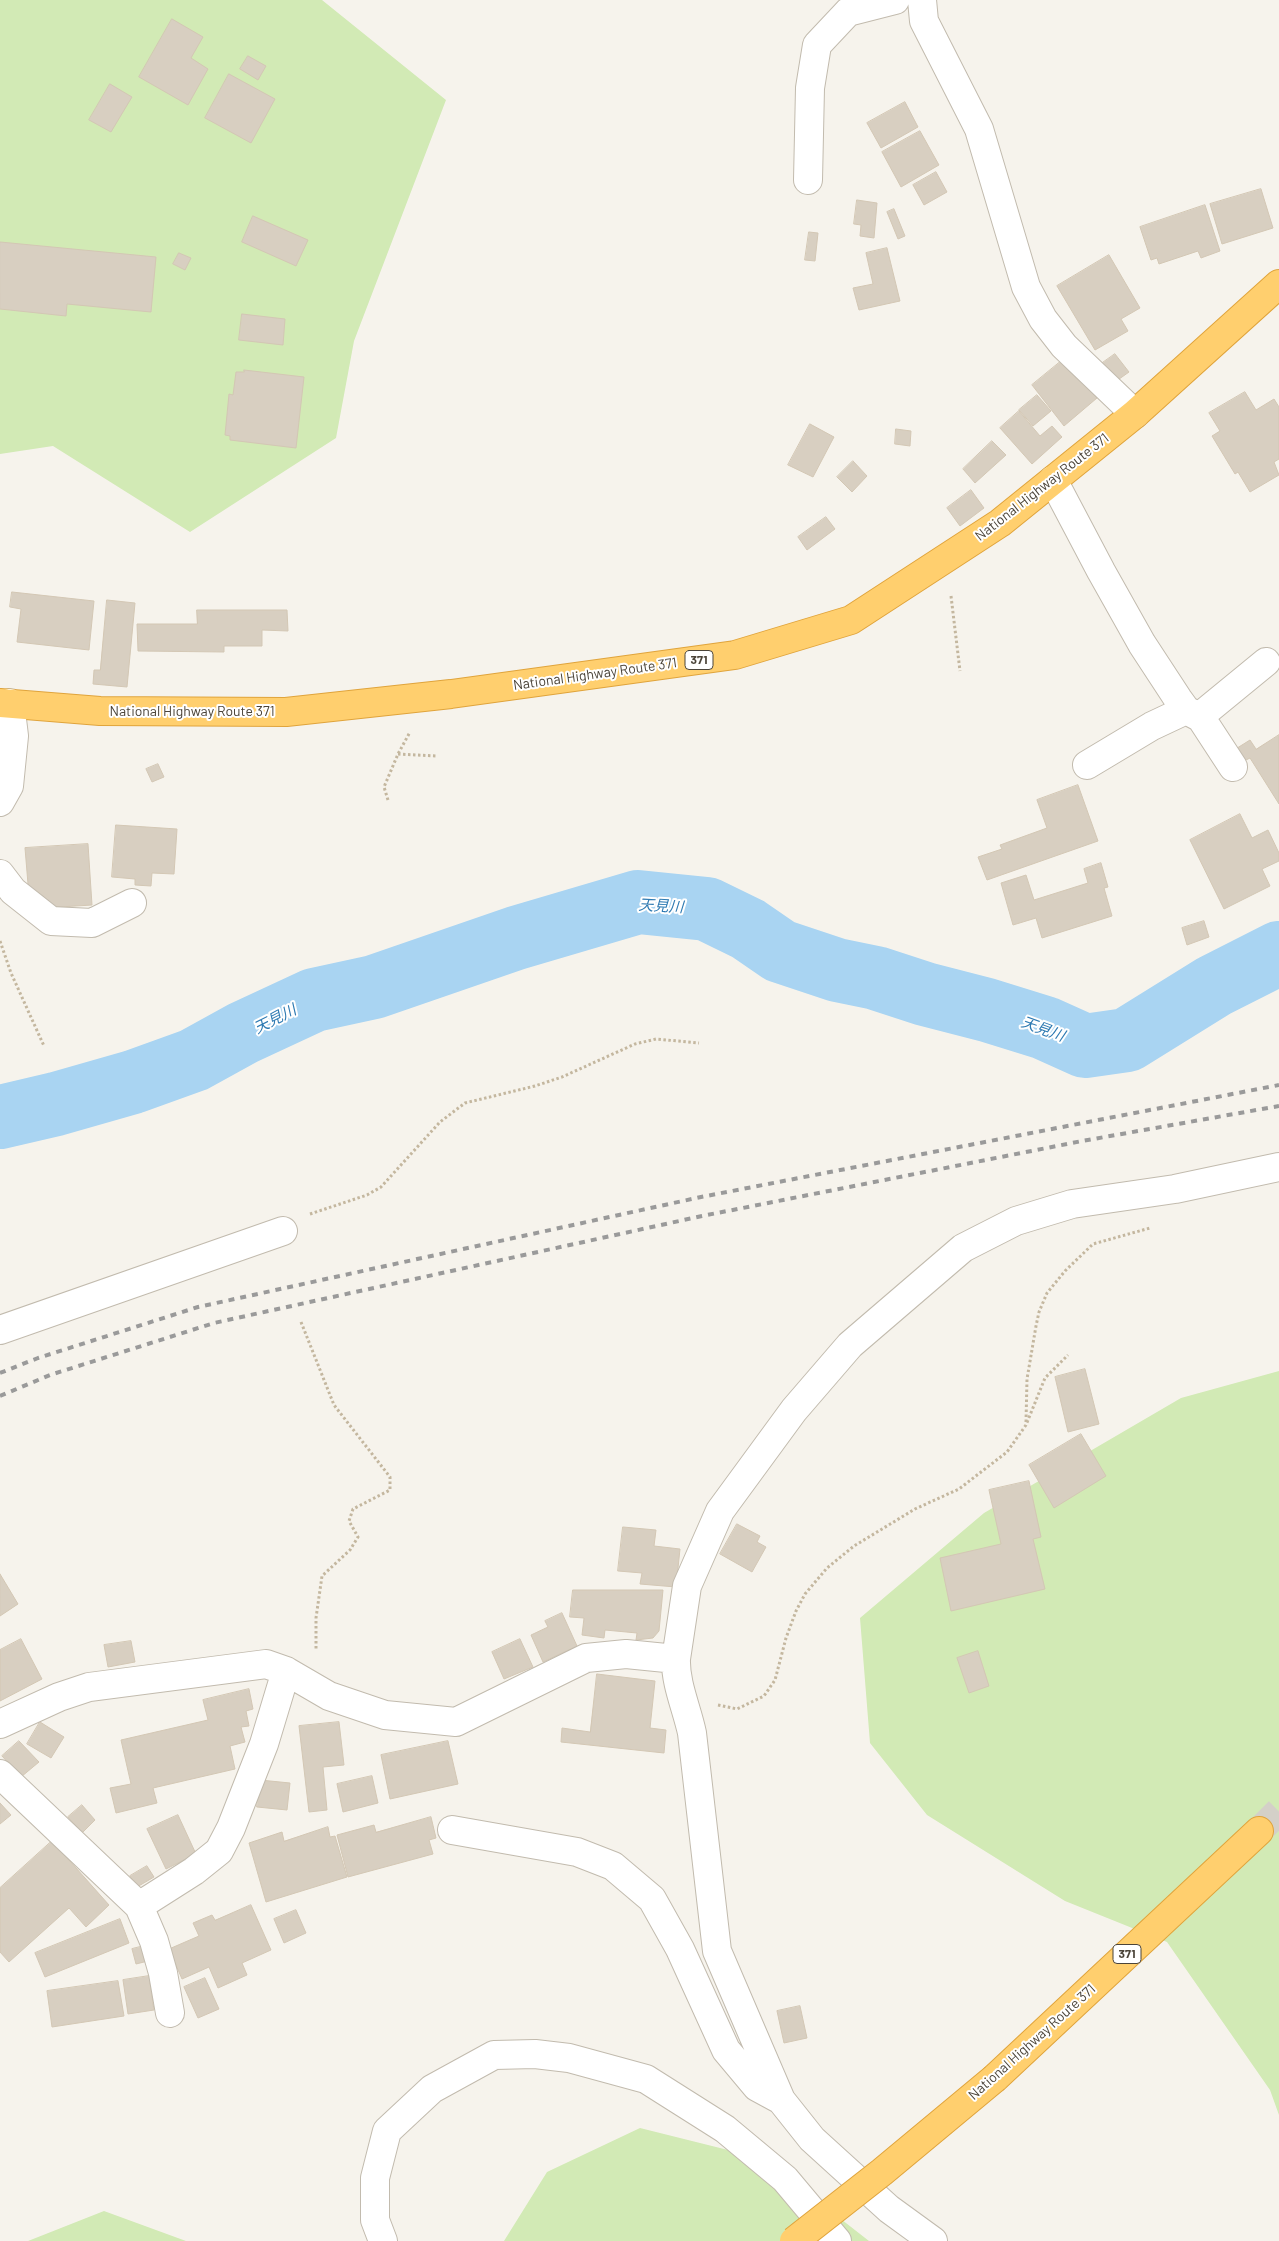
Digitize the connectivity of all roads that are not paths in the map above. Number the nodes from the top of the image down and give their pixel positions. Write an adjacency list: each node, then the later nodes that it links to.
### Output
1 (895, 0): 3 (street)
2 (922, 0): 5 (street)
3 (808, 180)
4 (1279, 284): 5 (highway, National Highway Route 371 / 371)
5 (1135, 414): 6 (highway, National Highway Route 371 / 371)
6 (1053, 480): 8 (highway, National Highway Route 371 / 371); 9 (street)
7 (1266, 662): 9 (street)
8 (5, 703): 12 (street)
9 (1194, 714): 10 (street); 11 (street)
10 (1087, 765)
11 (1233, 767)
12 (0, 802)
13 (0, 874): 14 (street)
14 (132, 903)
15 (1279, 1167): 18 (street)
16 (293, 1224): 17 (street)
17 (0, 1330)
18 (676, 1659): 19 (street); 26 (street)
19 (286, 1671): 20 (street); 24 (street)
20 (0, 1724)
21 (0, 1774): 24 (street)
22 (452, 1830): 26 (street)
23 (1259, 1831): 28 (highway, National Highway Route 371 / 371, bridge)
24 (139, 1906): 25 (street)
25 (170, 2013)
26 (781, 2100): 30 (street)
27 (383, 2241): 29 (street)
28 (794, 2241)
29 (837, 2241)
30 (933, 2241)

